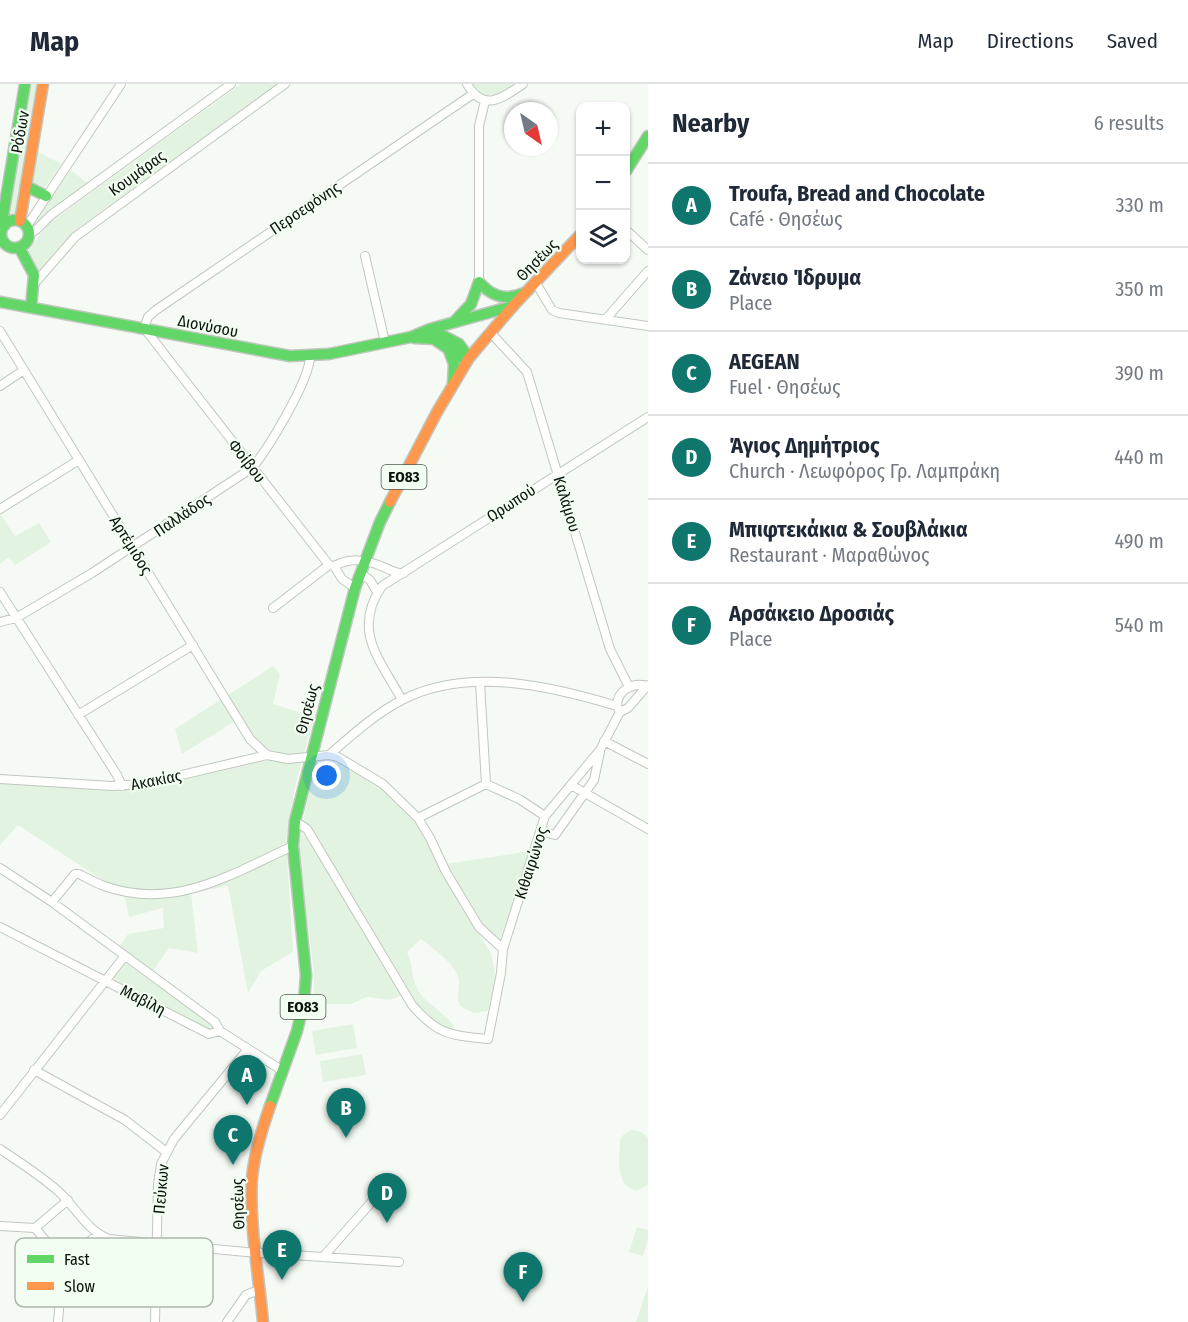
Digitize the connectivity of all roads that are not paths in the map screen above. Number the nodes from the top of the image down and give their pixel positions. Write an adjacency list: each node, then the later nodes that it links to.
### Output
1 (25, 84): 14 (main road, Ρόδων)
2 (43, 84): 12 (main road, Ρόδων)
3 (121, 84): 13 (street)
4 (231, 84): 15 (street)
5 (285, 84): 24 (street, Κουμάρας)
6 (467, 84): 8 (street)
7 (523, 84): 9 (street)
8 (473, 94): 9 (street); 32 (street, Περσεφόνης)
9 (485, 101): 23 (street)
10 (648, 136): 11 (main road)
11 (630, 165)
12 (26, 186): 13 (main road); 15 (main road, Ρόδων)
13 (46, 196): 15 (street)
14 (4, 225): 15 (main road); 17 (main road)
15 (25, 227): 19 (main road)
16 (630, 234): 20 (street)
17 (1, 239): 19 (main road)
18 (576, 239): 25 (main road, Θησέως / ΕΟ83)
19 (19, 247): 24 (main road)
20 (648, 250)
21 (365, 256): 37 (street)
22 (648, 271): 29 (street)
23 (479, 282): 25 (main road); 30 (main road)
24 (35, 283): 28 (main road)
25 (532, 287): 27 (main road, Θησέως / ΕΟ83); 29 (street)
26 (0, 302): 28 (main road, Διονύσου)
27 (513, 306): 30 (main road, Διονύσου); 35 (main road, Θησέως / ΕΟ83)
28 (31, 307): 32 (main road, Διονύσου)
29 (604, 320): 31 (street)
30 (452, 323): 33 (main road, Διονύσου)
31 (648, 326)
32 (144, 328): 39 (main road, Διονύσου); 46 (street, Φοίβου)
33 (430, 329): 36 (main road, Διονύσου); 40 (main road)
34 (0, 331): 41 (street, Αρτέμιδος)
35 (490, 332): 40 (main road, Θησέως / ΕΟ83); 47 (street, Καλάμου)
36 (411, 337): 37 (main road, Διονύσου); 38 (main road, Διονύσου)
37 (385, 342): 39 (main road, Διονύσου)
38 (448, 348): 40 (main road, Διονύσου); 42 (main road)
39 (310, 356): 46 (street, Παλλάδος)
40 (469, 358): 42 (main road, Θησέως / ΕΟ83)
41 (24, 370): 43 (street); 45 (street, Αρτέμιδος)
42 (453, 383): 50 (main road, Θησέως / ΕΟ83)
43 (0, 386)
44 (648, 417): 47 (street, Ωρωπού)
45 (79, 460): 48 (street); 49 (street, Αρτέμιδος)
46 (252, 468): 49 (street, Παλλάδος); 51 (street, Φοίβου)
47 (558, 473): 52 (street, Ωρωπού); 63 (street, Καλάμου)
48 (0, 509)
49 (132, 548): 58 (street, Παλλάδος); 60 (street, Αρτέμιδος)
50 (364, 561): 51 (street); 52 (street); 53 (main road, Θησέως / ΕΟ83)
51 (332, 566): 54 (street, Φοίβου); 57 (street)
52 (405, 572): 56 (street, Ωρωπού)
53 (360, 573): 54 (main road, Θησέως / ΕΟ83); 56 (street)
54 (355, 588): 71 (main road, Θησέως / ΕΟ83)
55 (0, 592): 58 (street)
56 (377, 592): 64 (street)
57 (273, 608)
58 (16, 618): 59 (street, Παλλάδος); 66 (street)
59 (0, 622)
60 (193, 645): 66 (street); 69 (street, Αρτέμιδος)
61 (480, 683): 64 (street); 65 (street); 74 (street)
62 (648, 686): 63 (street); 65 (street, Κιθαιρώνος)
63 (629, 687): 65 (street)
64 (402, 700): 70 (street)
65 (618, 709): 67 (street, Κιθαιρώνος)
66 (78, 715): 76 (street)
67 (604, 741): 68 (street, Κιθαιρώνος); 72 (street)
68 (600, 750): 75 (street, Κιθαιρώνος); 77 (street)
69 (267, 755): 71 (street, Ακακίας); 76 (street, Ακακίας)
70 (329, 755): 71 (street, Ακακίας); 79 (street)
71 (310, 758): 80 (main road, Θησέως / ΕΟ83)
72 (648, 764)
73 (0, 779): 76 (street, Ακακίας)
74 (486, 784): 78 (street); 79 (street)
75 (571, 785): 77 (street); 78 (street, Κιθαιρώνος)
76 (122, 786)
77 (585, 793): 81 (street); 82 (street)
78 (545, 816): 82 (street, Κιθαιρώνος)
79 (418, 818): 87 (street)
80 (295, 821): 83 (main road, Θησέως / ΕΟ83); 87 (street, Κιθαιρώνος)
81 (648, 829)
82 (542, 831): 87 (street, Κιθαιρώνος)
83 (293, 846): 85 (street); 93 (main road, Θησέως / ΕΟ83)
84 (1, 871): 85 (street)
85 (52, 902): 88 (street)
86 (0, 927): 89 (street, Μαβίλη)
87 (503, 949)
88 (124, 957): 89 (street); 90 (street)
89 (106, 981): 90 (street, Μαβίλη); 92 (street)
90 (220, 1031): 91 (street, Μαβίλη)
91 (248, 1049): 93 (street, Μαβίλη); 96 (street, Πεύκων)
92 (34, 1070): 94 (street); 96 (street)
93 (283, 1071): 107 (main road, Θησέως / ΕΟ83)
94 (1, 1113)
95 (0, 1149): 98 (street)
96 (165, 1151): 105 (street, Πεύκων)
97 (376, 1197): 108 (street)
98 (68, 1200): 100 (street); 101 (street)
99 (0, 1226): 100 (street)
100 (35, 1228): 102 (street)
101 (98, 1235): 103 (street); 104 (street)
102 (43, 1238)
103 (94, 1238)
104 (106, 1238)
105 (158, 1238)
106 (213, 1248): 107 (street)
107 (256, 1252): 108 (street); 110 (main road, ΕΟ83)
108 (323, 1257): 109 (street)
109 (399, 1262)
110 (259, 1290): 115 (street); 116 (main road, ΕΟ83)
111 (59, 1307): 113 (street)
112 (156, 1307): 114 (street, Πεύκων)
113 (58, 1322)
114 (155, 1322)
115 (227, 1322)
116 (263, 1322)

